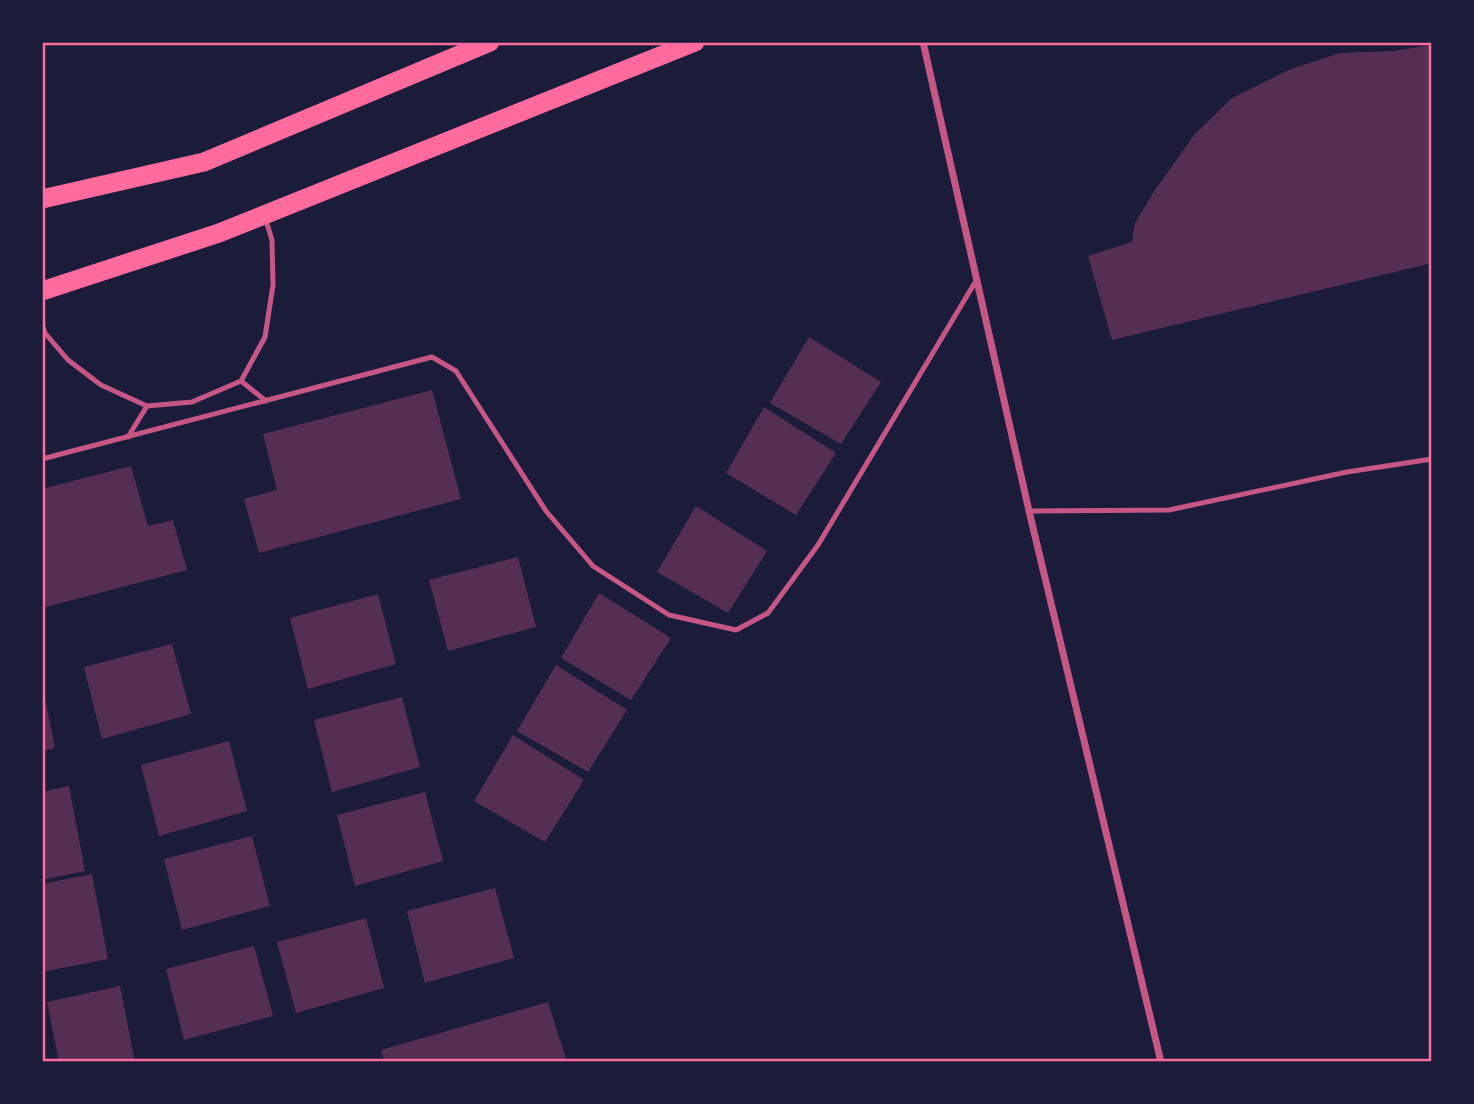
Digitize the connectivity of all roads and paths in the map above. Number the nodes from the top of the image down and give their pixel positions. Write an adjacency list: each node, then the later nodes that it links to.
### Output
1 (490, 42): 4 (highway)
2 (695, 42): 5 (highway)
3 (923, 42): 6 (street)
4 (42, 199)
5 (264, 215): 7 (highway); 9 (lane)
6 (977, 279): 10 (lane); 15 (street)
7 (42, 292)
8 (42, 324): 11 (lane)
9 (241, 381): 10 (lane); 11 (lane)
10 (266, 401): 12 (lane)
11 (148, 406): 12 (lane)
12 (128, 437): 13 (lane)
13 (42, 459)
14 (1432, 459): 15 (lane)
15 (1029, 512): 16 (street)
16 (1161, 1062)

